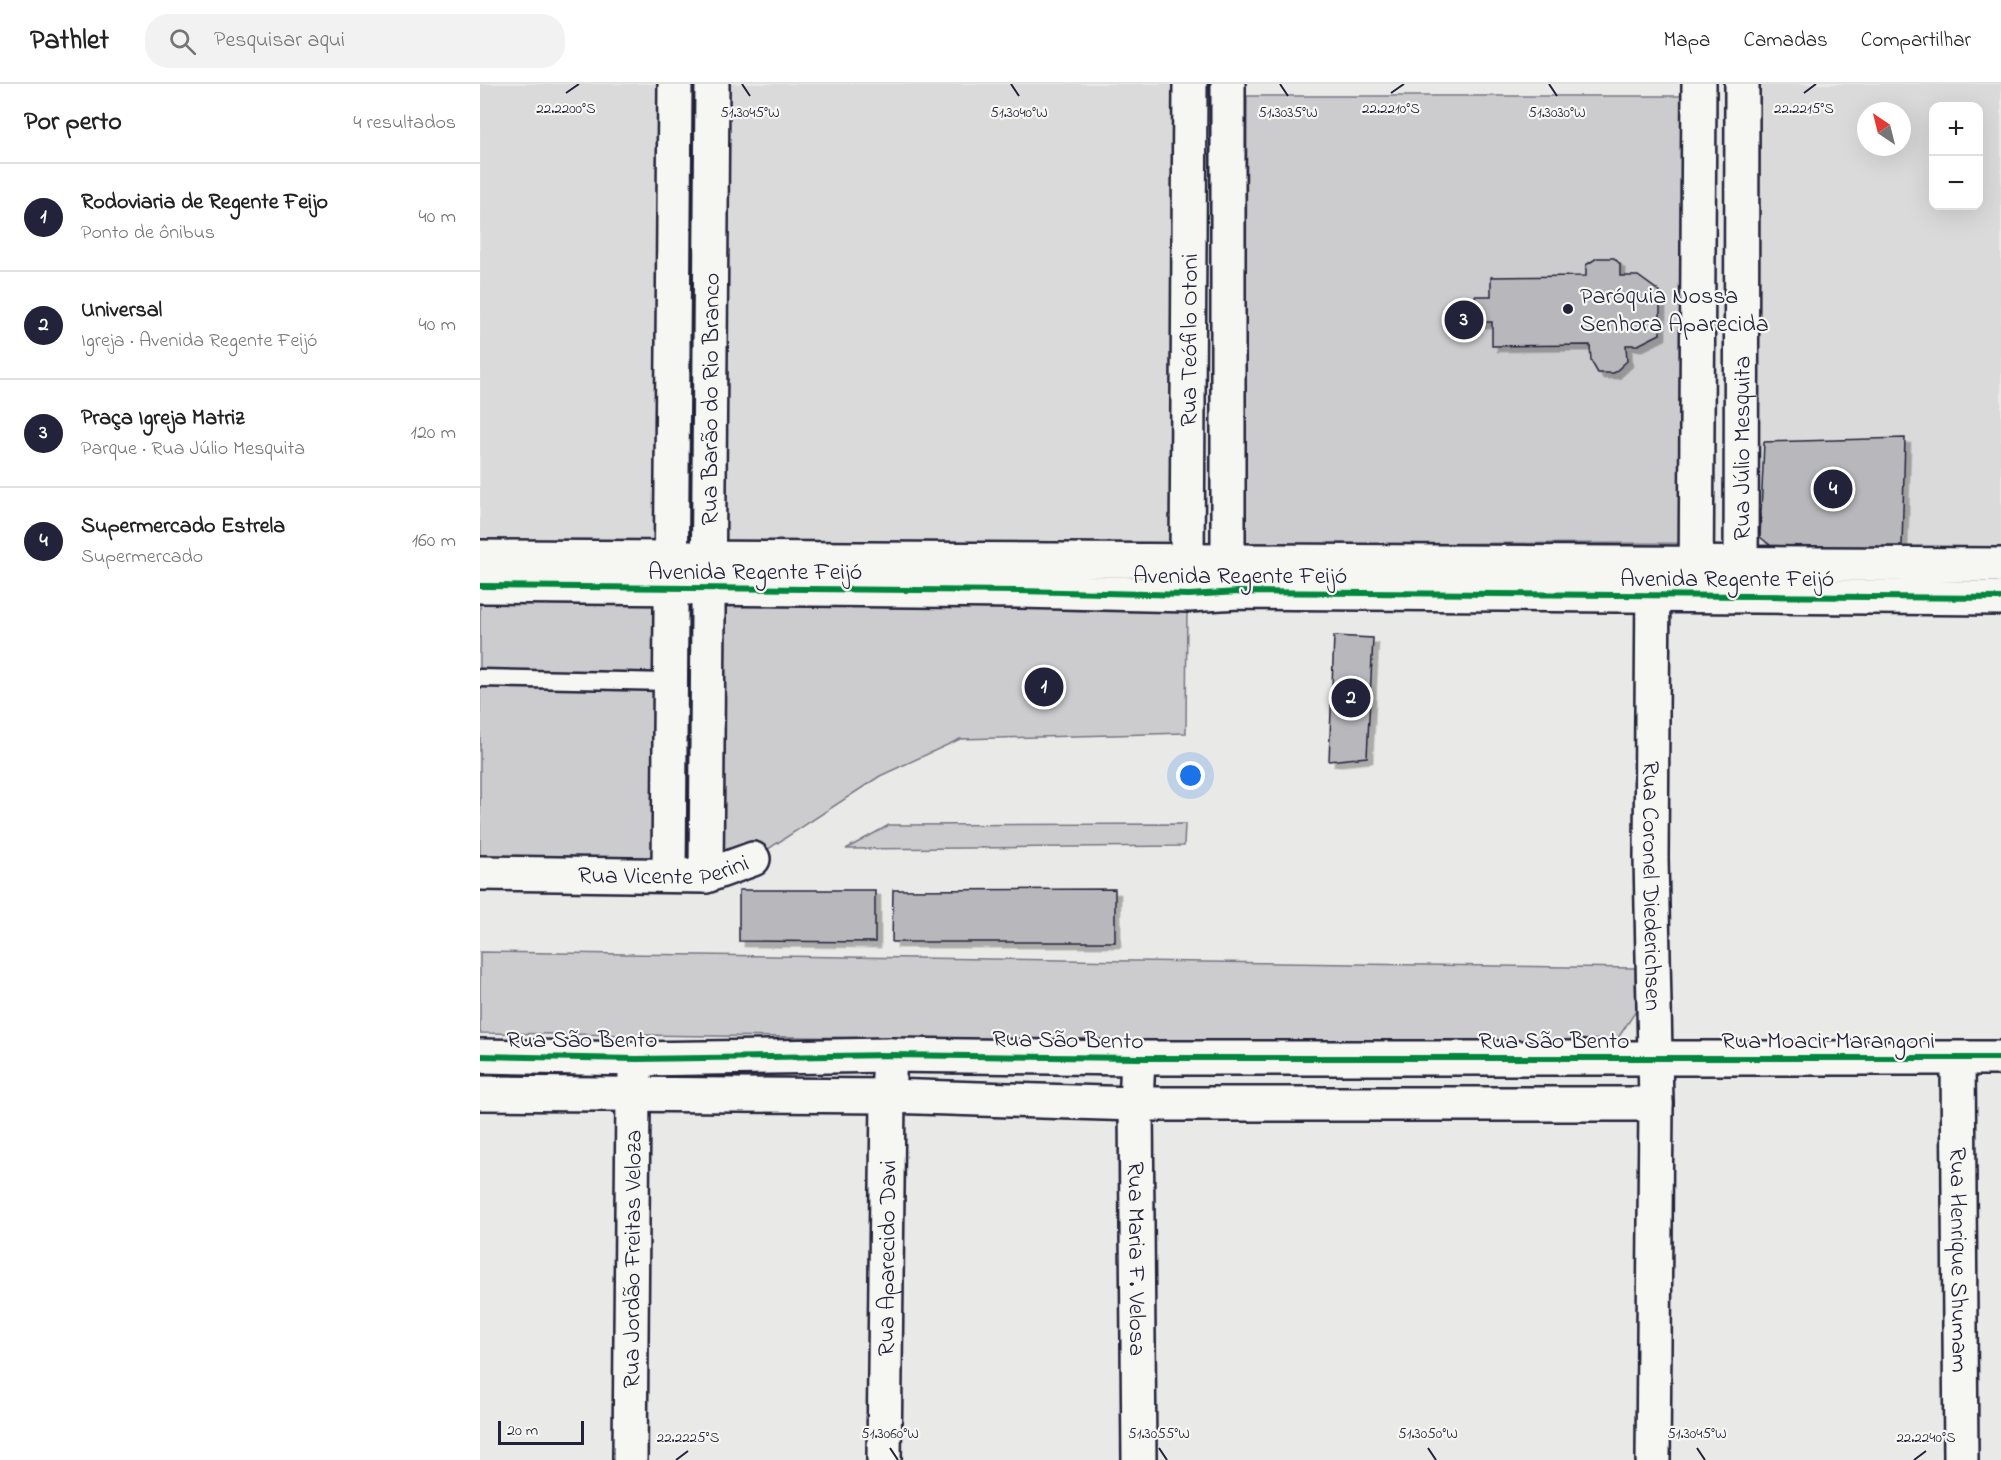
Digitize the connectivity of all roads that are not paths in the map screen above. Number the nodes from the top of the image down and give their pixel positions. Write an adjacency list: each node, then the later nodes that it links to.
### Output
1 (675, 84): 16 (street, Rua Barão do Rio Branco)
2 (712, 84): 17 (street, Rua Barão do Rio Branco)
3 (1190, 84): 10 (street, Rua Teófilo Otoni)
4 (1228, 84): 19 (street, Rua Teófilo Otoni)
5 (1699, 84): 8 (street, Rua Júlio Mesquita)
6 (1742, 84): 7 (street, Rua Júlio Mesquita)
7 (1742, 320): 8 (street); 14 (street, Rua Júlio Mesquita)
8 (1698, 322): 13 (street, Rua Júlio Mesquita)
9 (480, 557): 16 (street, Avenida Regente Feijó)
10 (1187, 561): 18 (street, Avenida Regente Feijó); 19 (street, Avenida Regente Feijó); 23 (street, Rua Teófilo Otoni)
11 (1381, 561): 19 (street, Avenida Regente Feijó); 20 (street, Avenida Regente Feijó); 22 (street)
12 (1653, 563): 13 (street, Avenida Regente Feijó); 20 (street, Avenida Regente Feijó); 24 (street, Rua Coronel Diederichsen)
13 (1696, 563): 14 (street, Avenida Regente Feijó); 25 (street, Rua Júlio Mesquita)
14 (1741, 564): 15 (street, Avenida Regente Feijó); 26 (street, Rua Júlio Mesquita)
15 (2001, 565)
16 (672, 573): 17 (street, Avenida Regente Feijó); 21 (street, Avenida Regente Feijó); 29 (street, Rua Barão do Rio Branco)
17 (709, 573): 18 (street, Avenida Regente Feijó); 32 (street, Rua Barão do Rio Branco)
18 (1020, 575): 23 (street, Avenida Regente Feijó)
19 (1228, 577): 22 (street, Avenida Regente Feijó); 23 (street, Avenida Regente Feijó)
20 (1489, 578): 22 (street, Avenida Regente Feijó); 24 (street, Avenida Regente Feijó)
21 (480, 586)
22 (1380, 594)
23 (1190, 595)
24 (1652, 596): 25 (street, Avenida Regente Feijó); 38 (street, Rua Coronel Diederichsen)
25 (1696, 596): 26 (street, Avenida Regente Feijó)
26 (1741, 596): 27 (street, Avenida Regente Feijó)
27 (2001, 598)
28 (480, 678): 29 (lane)
29 (671, 682): 31 (street, Rua Barão do Rio Branco)
30 (480, 856): 31 (street, Rua Vicente Perini)
31 (669, 867): 32 (street, Rua Vicente Perini); 33 (street, Rua Vicente Perini)
32 (707, 867)
33 (480, 873)
34 (890, 1055): 36 (street, Rua São Bento); 40 (street, Rua São Bento); 44 (street, Rua Aparecido Davi)
35 (480, 1056): 40 (street, Rua São Bento)
36 (1138, 1058): 37 (street, Rua São Bento); 46 (street, Rua Maria F. Velosa)
37 (1300, 1058): 38 (street, Rua São Bento); 45 (street)
38 (1656, 1058): 41 (street, Rua Moacir Marangoni); 47 (street, Rua Coronel Diederichsen)
39 (2001, 1058): 41 (street, Rua Moacir Marangoni)
40 (637, 1059): 43 (street, Rua Jordão Freitas Veloza)
41 (1958, 1059): 52 (street, Rua Henrique Shumam)
42 (480, 1093): 43 (street)
43 (633, 1095): 44 (street); 48 (street, Rua Jordão Freitas Veloza)
44 (888, 1096): 46 (street); 49 (street, Rua Aparecido Davi)
45 (1298, 1103): 46 (street); 47 (street)
46 (1136, 1104): 50 (street, Rua Maria F. Velosa)
47 (1656, 1104): 51 (street, Rua Coronel Diederichsen)
48 (630, 1460)
49 (884, 1460)
50 (1139, 1460)
51 (1653, 1460)
52 (1961, 1460)

